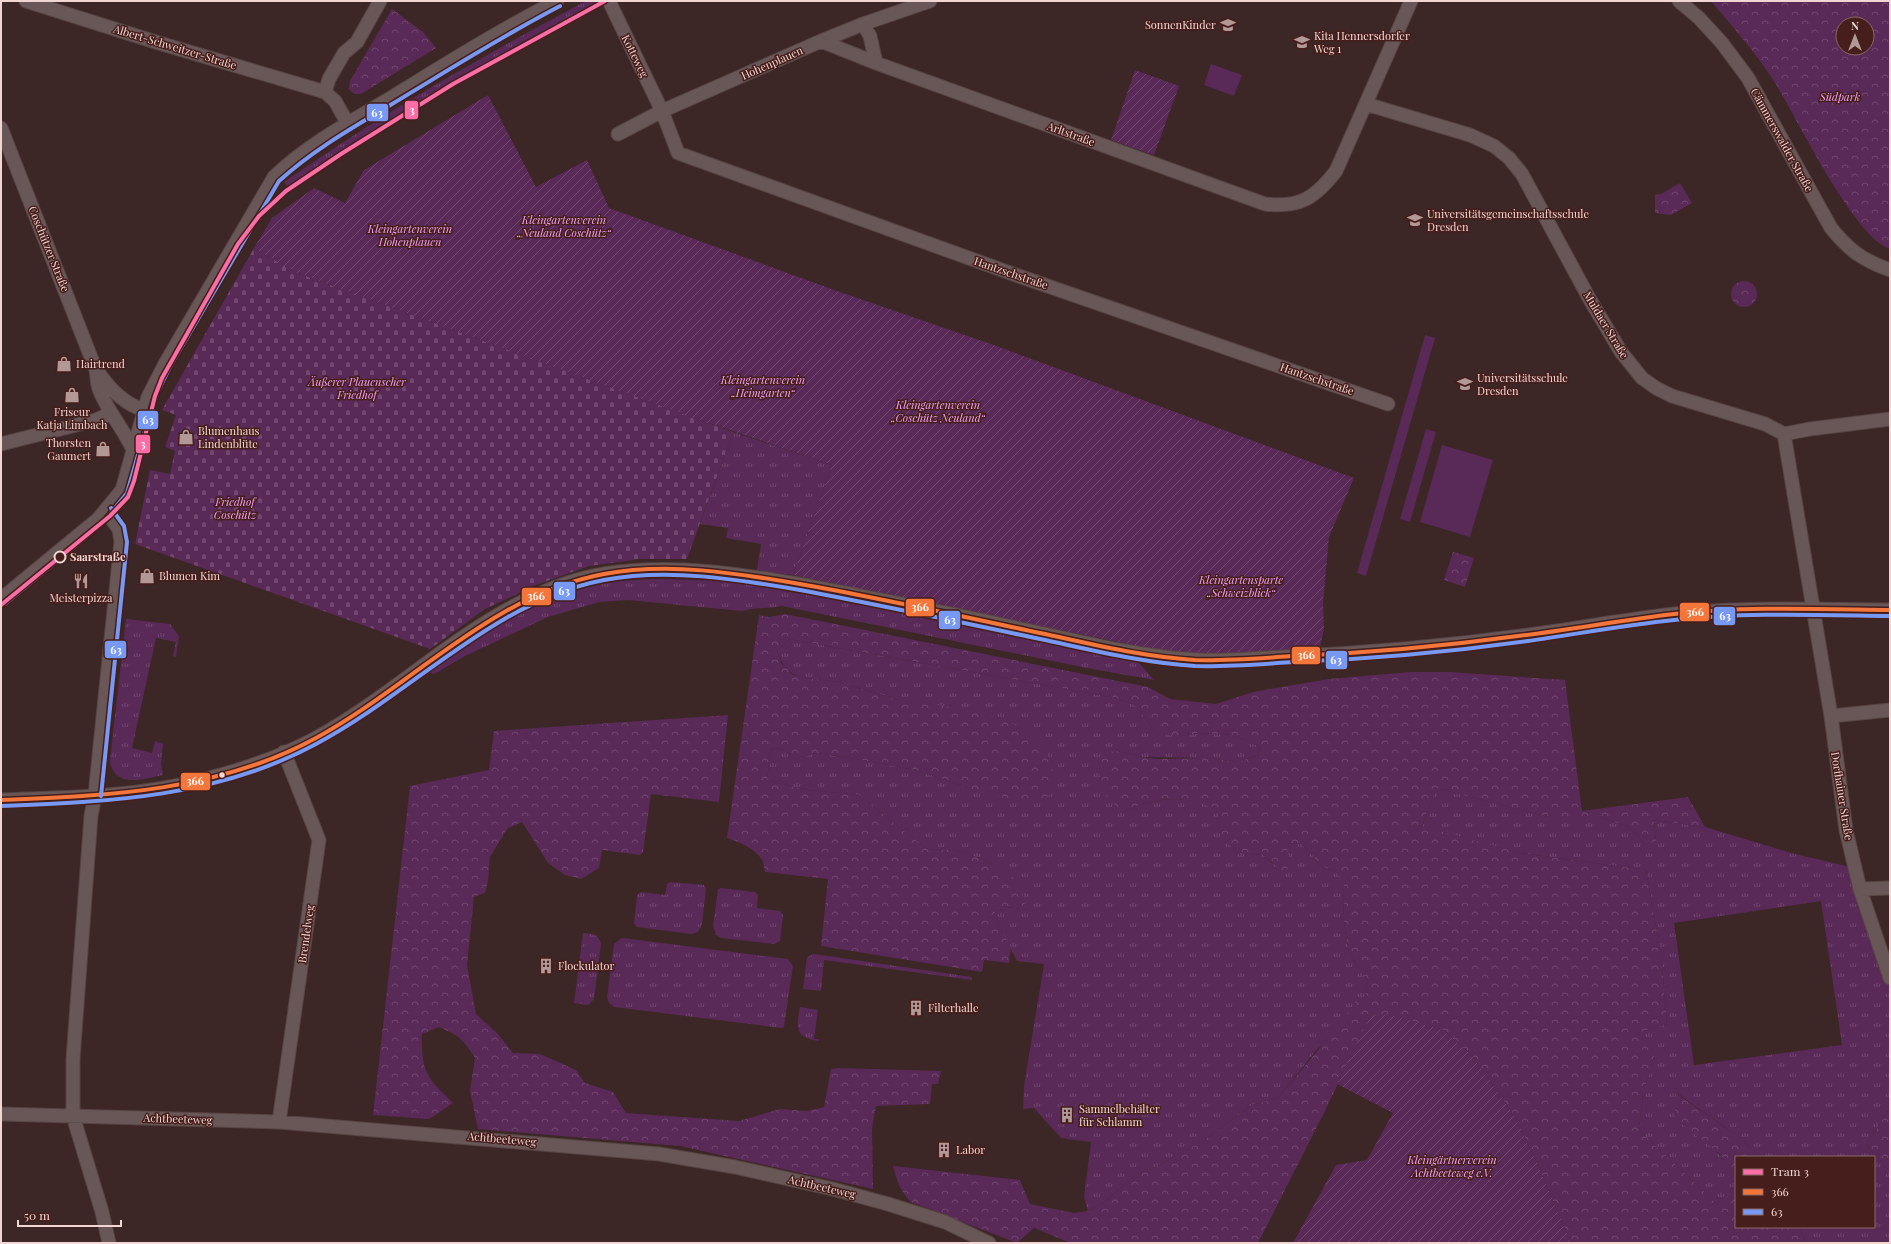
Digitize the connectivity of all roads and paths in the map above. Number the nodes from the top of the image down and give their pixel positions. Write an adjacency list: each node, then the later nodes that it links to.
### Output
1 (26, 1): 11 (street, Albert-Schweitzer-Straße)
2 (380, 1): 11 (street)
3 (557, 1): 14 (street)
4 (609, 1): 13 (street, Kotteweg)
5 (930, 1): 8 (street, Hohenplauen)
6 (1411, 1): 12 (street)
7 (1680, 1): 17 (street, Cämmerswalder Straße)
8 (863, 24): 9 (street, Hohenplauen); 10 (street)
9 (821, 41): 10 (street, Arltstraße); 13 (street, Hohenplauen)
10 (876, 63): 12 (street, Arltstraße)
11 (325, 92): 14 (street)
12 (1366, 104): 23 (street, Muldaer Straße)
13 (662, 111): 16 (street, Hohenplauen); 19 (street, Hantzschstraße)
14 (348, 124): 20 (street)
15 (1, 128): 18 (street, Coschützer Straße)
16 (618, 134)
17 (1890, 270)
18 (96, 370): 20 (street, Coschützer Straße); 21 (street, Coschützer Straße)
19 (1388, 404)
20 (144, 410): 25 (street)
21 (111, 413): 24 (street); 25 (street, Coschützer Straße)
22 (1890, 419): 23 (street)
23 (1784, 434): 28 (street)
24 (1, 444)
25 (133, 450): 26 (street)
26 (106, 512): 27 (street); 33 (street)
27 (1, 599)
28 (1813, 610): 29 (street); 31 (street, Dorfhainer Straße); 32 (street)
29 (1890, 610)
30 (1890, 710): 31 (street)
31 (1831, 716): 36 (street, Dorfhainer Straße)
32 (284, 752): 33 (street); 40 (street, Brendelweg)
33 (95, 795): 34 (street); 39 (street)
34 (1, 800)
35 (1890, 888): 36 (street)
36 (1860, 889): 37 (street, Dorfhainer Straße)
37 (1890, 978)
38 (1, 1114): 39 (street, Achtbeeteweg)
39 (73, 1116): 40 (street, Achtbeeteweg); 41 (street)
40 (279, 1122): 42 (street, Achtbeeteweg)
41 (109, 1243)
42 (990, 1243)

